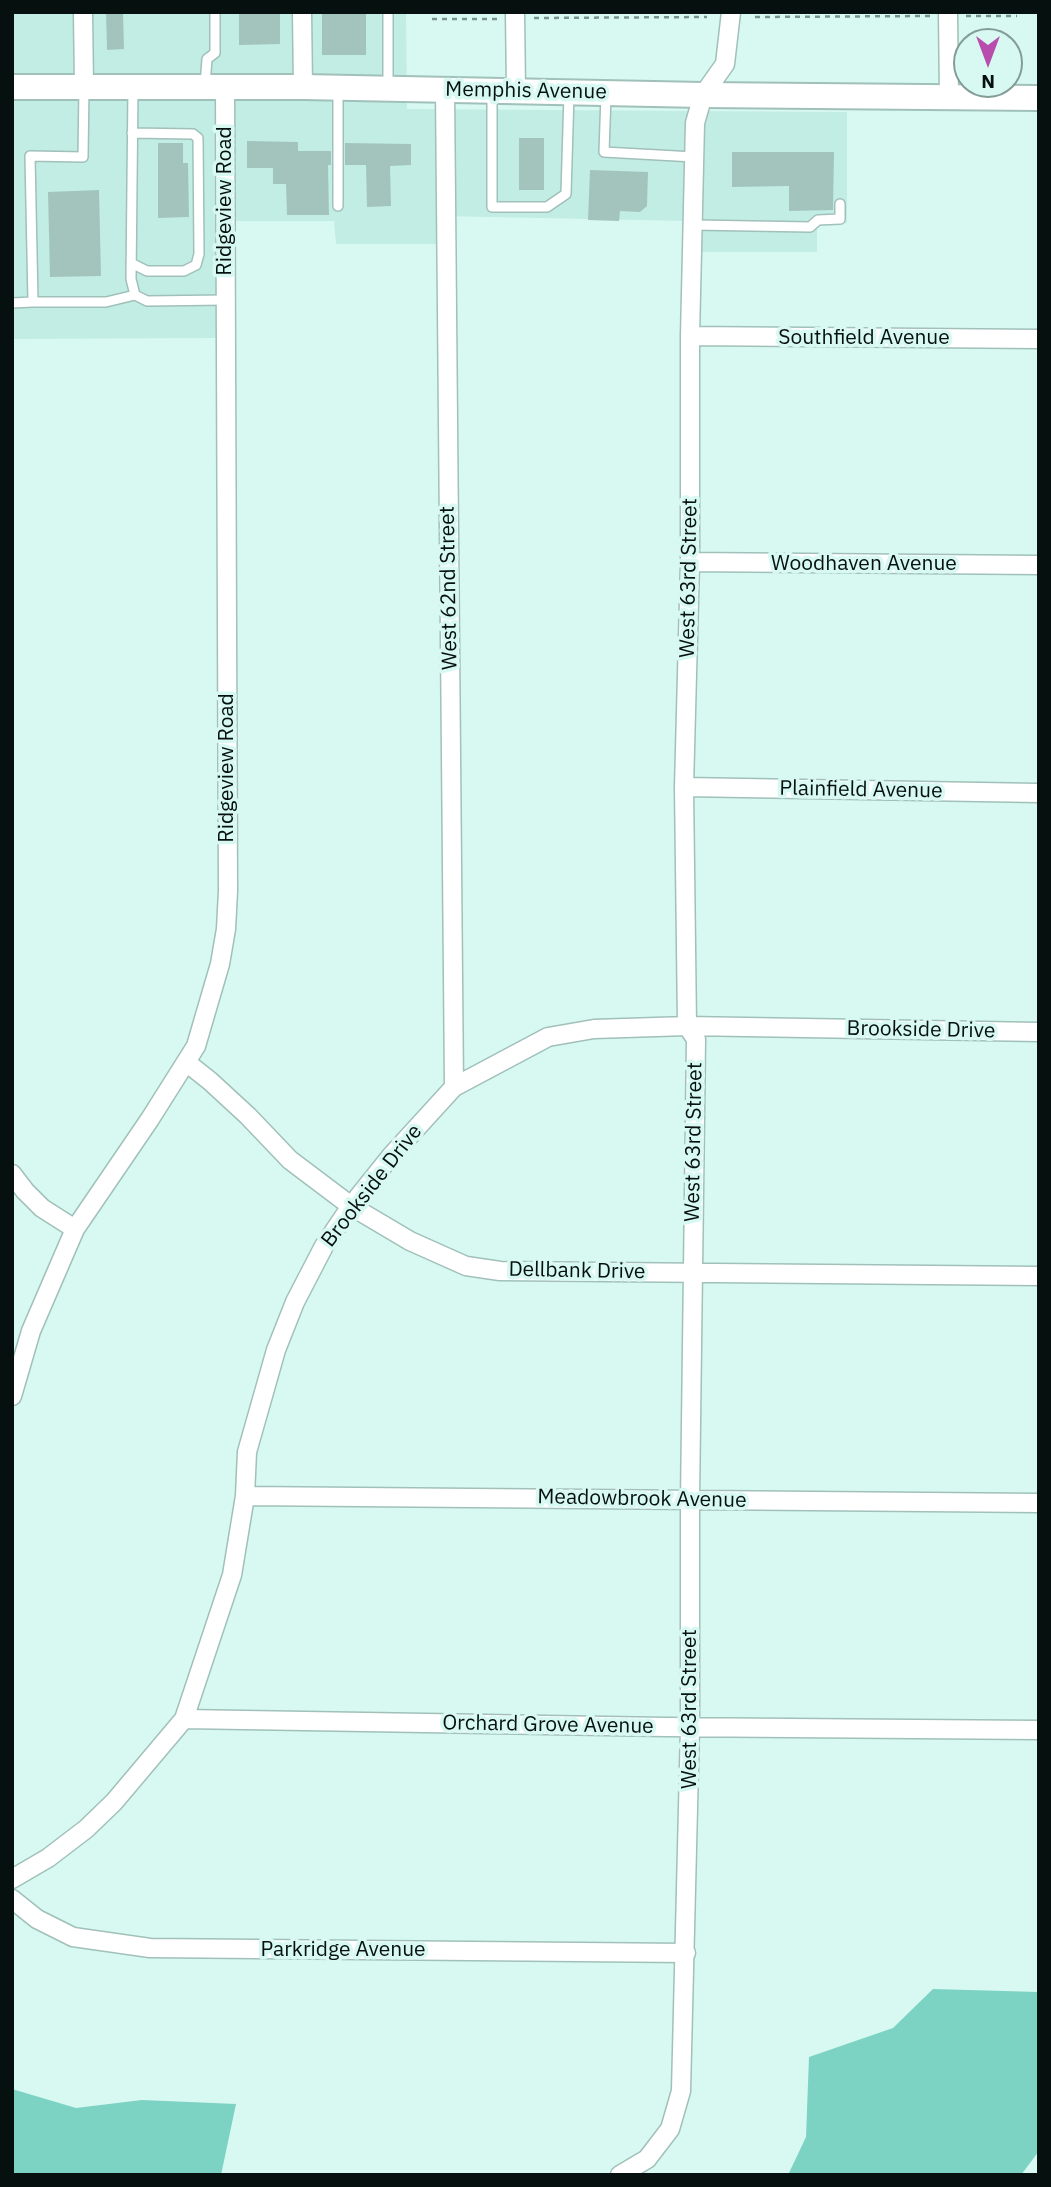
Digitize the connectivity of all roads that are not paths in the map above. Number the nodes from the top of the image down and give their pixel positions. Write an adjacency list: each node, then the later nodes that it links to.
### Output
1 (83, 12): 8 (street)
2 (215, 12): 10 (lane)
3 (302, 12): 12 (street)
4 (388, 12): 14 (lane)
5 (731, 12): 19 (street, West 63rd Street)
6 (508, 15): 16 (street)
7 (949, 15): 20 (street)
8 (84, 86): 9 (main road, Memphis Avenue); 11 (main road, Memphis Avenue); 30 (lane)
9 (133, 86): 10 (main road, Memphis Avenue); 22 (lane)
10 (215, 86): 12 (main road, Memphis Avenue); 29 (street, Ridgeview Road)
11 (12, 87)
12 (303, 87): 13 (main road, Memphis Avenue)
13 (338, 88): 14 (main road, Memphis Avenue); 25 (lane)
14 (388, 88): 15 (main road, Memphis Avenue)
15 (445, 89): 16 (main road, Memphis Avenue); 41 (street, West 62nd Street)
16 (504, 90): 17 (main road, Memphis Avenue); 17 (lane)
17 (569, 92): 18 (main road, Memphis Avenue)
18 (606, 93): 19 (main road, Memphis Avenue); 23 (lane)
19 (704, 95): 20 (main road, Memphis Avenue); 23 (street, West 63rd Street)
20 (949, 98): 21 (main road, Memphis Avenue)
21 (1039, 98)
22 (132, 133): 27 (lane); 27 (lane)
23 (696, 158): 26 (street, West 63rd Street)
24 (840, 204): 26 (lane)
25 (338, 206)
26 (694, 225): 32 (street, West 63rd Street)
27 (131, 263): 28 (lane)
28 (135, 295): 29 (lane); 30 (lane)
29 (226, 300): 40 (street, Ridgeview Road)
30 (33, 302): 31 (lane)
31 (12, 303)
32 (690, 336): 33 (street, Southfield Avenue); 34 (street, West 63rd Street)
33 (1039, 339)
34 (690, 562): 35 (street, Woodhaven Avenue); 36 (street, West 63rd Street)
35 (1039, 565)
36 (684, 787): 37 (street, Plainfield Avenue); 38 (street, West 63rd Street)
37 (1039, 793)
38 (687, 1026): 39 (street, Brookside Drive); 41 (street, Brookside Drive); 45 (street, West 63rd Street)
39 (1039, 1032)
40 (186, 1062): 43 (street, Dellbank Drive); 44 (street, Ridgeview Road)
41 (454, 1087): 43 (street, Brookside Drive)
42 (12, 1174): 44 (street)
43 (351, 1206): 45 (street, Dellbank Drive); 48 (street, Brookside Drive)
44 (75, 1229): 47 (street, Ridgeview Road)
45 (692, 1273): 46 (street, Dellbank Drive); 49 (street, West 63rd Street)
46 (1039, 1276)
47 (12, 1396)
48 (244, 1496): 49 (street, Meadowbrook Avenue); 51 (street, Brookside Drive)
49 (690, 1500): 50 (street, Meadowbrook Avenue); 52 (street, West 63rd Street)
50 (1039, 1503)
51 (184, 1719): 52 (street, Orchard Grove Avenue); 54 (street, Brookside Drive)
52 (690, 1727): 53 (street, Orchard Grove Avenue); 56 (street, West 63rd Street)
53 (1039, 1730)
54 (12, 1879)
55 (12, 1899): 56 (street, Parkridge Avenue)
56 (686, 1952): 57 (street, West 63rd Street)
57 (620, 2175)

